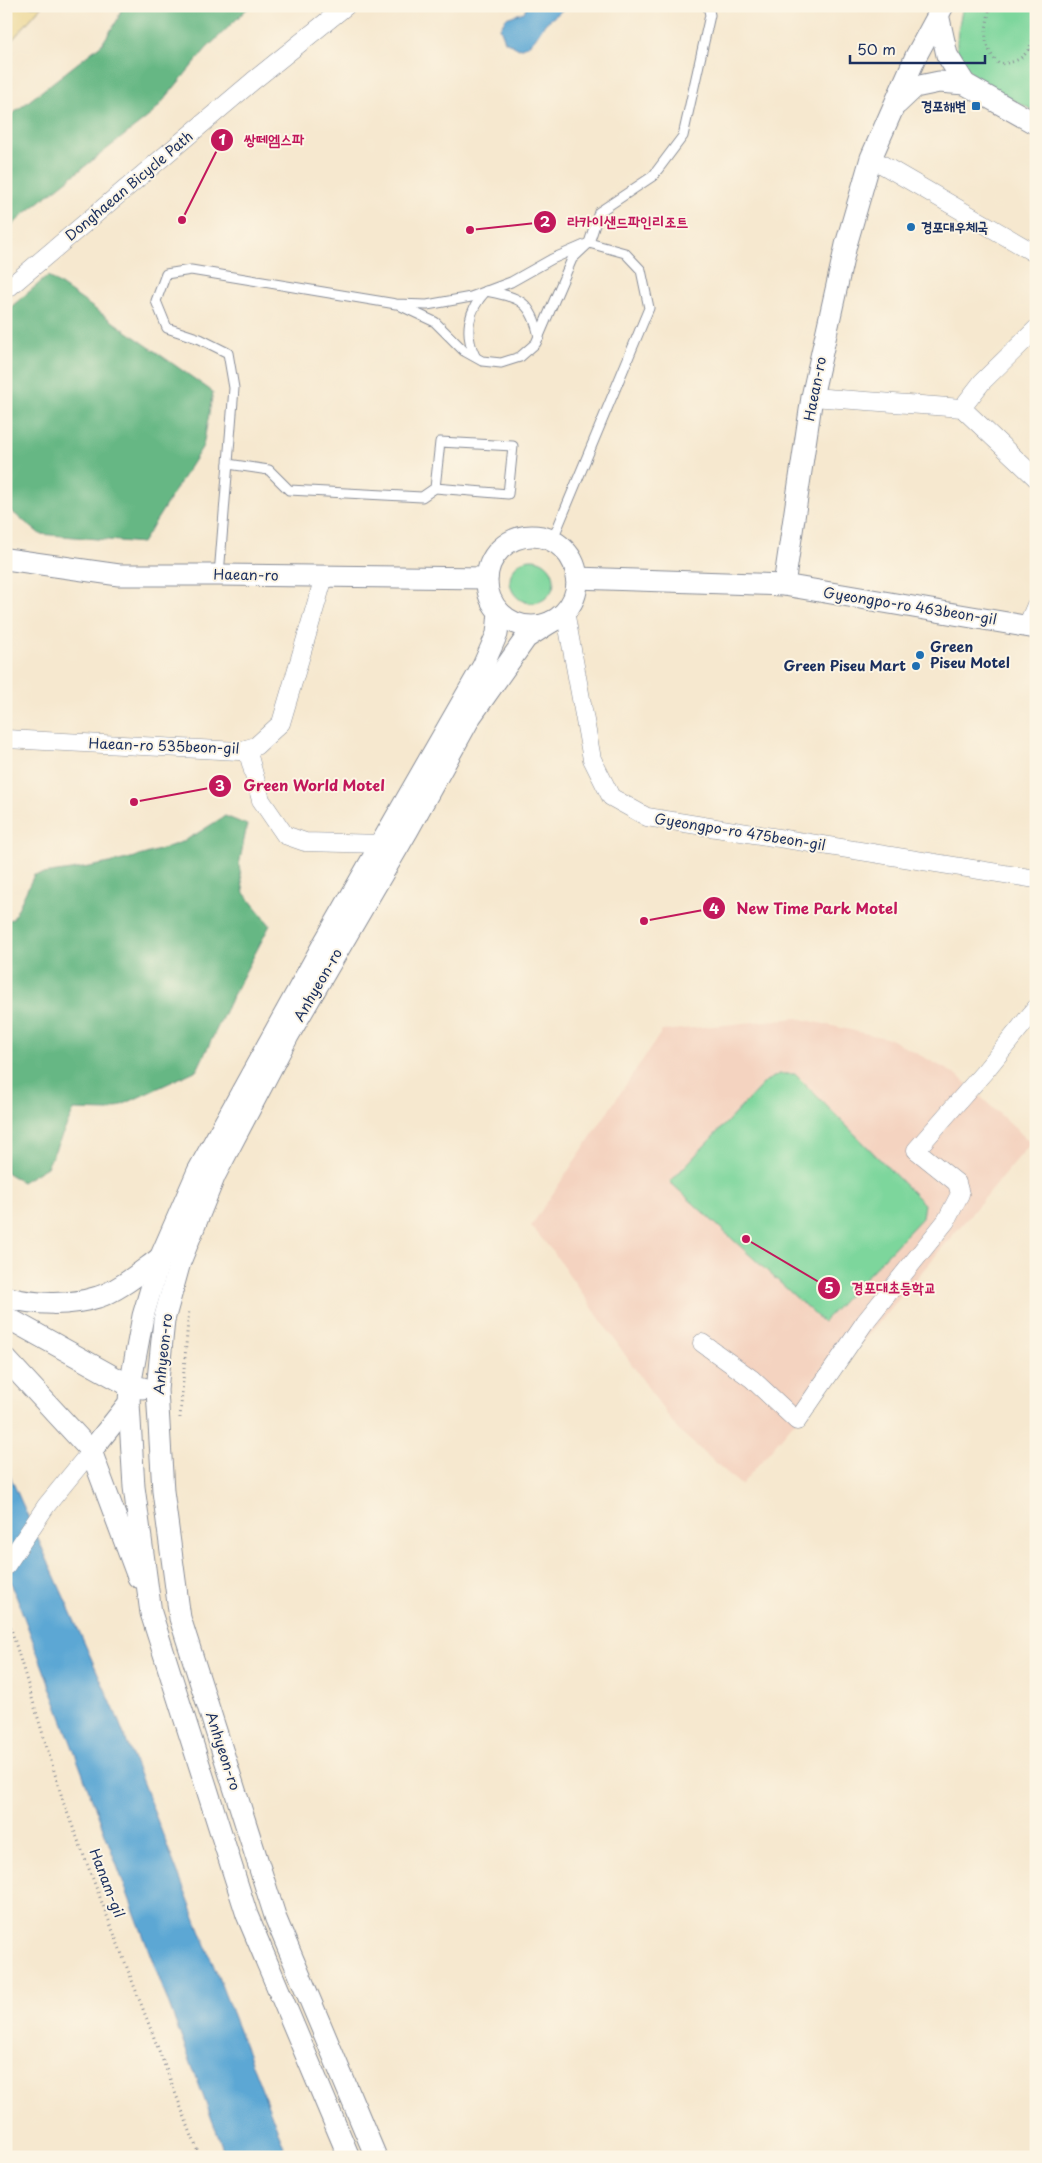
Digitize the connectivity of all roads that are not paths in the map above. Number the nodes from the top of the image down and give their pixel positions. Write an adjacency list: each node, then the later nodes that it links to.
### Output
1 (346, 6): 10 (street, Donghaean Bicycle Path)
2 (708, 6): 8 (lane)
3 (940, 10): 4 (street); 5 (street, Haean-ro)
4 (965, 84): 5 (street); 6 (street)
5 (893, 107): 7 (street, Haean-ro)
6 (1036, 124)
7 (871, 158): 9 (street); 16 (street, Haean-ro)
8 (589, 243): 11 (lane); 14 (lane); 21 (lane)
9 (1036, 254)
10 (6, 290)
11 (486, 291): 12 (lane); 14 (lane); 15 (lane)
12 (396, 304): 15 (lane); 18 (lane)
13 (1036, 329): 17 (street)
14 (539, 337): 15 (lane)
15 (476, 357)
16 (812, 397): 17 (street); 27 (street, Haean-ro)
17 (962, 408): 19 (street)
18 (228, 464): 20 (lane); 23 (lane)
19 (1036, 478)
20 (435, 488): 20 (lane)
21 (552, 541): 25 (street); 26 (street)
22 (6, 559): 23 (street, Haean-ro)
23 (219, 575): 24 (street, Haean-ro)
24 (324, 577): 25 (street, Haean-ro); 33 (street, Haean-ro 535beon-gil)
25 (487, 578): 29 (street)
26 (576, 578): 27 (street); 30 (street)
27 (784, 585): 31 (street, Gyeongpo-ro 463beon-gil)
28 (1036, 606): 31 (street)
29 (499, 612): 30 (street); 34 (street, Anhyeon-ro)
30 (558, 616): 35 (street, Gyeongpo-ro 475beon-gil); 42 (street, Anhyeon-ro)
31 (1031, 627)
32 (6, 739): 33 (street, Haean-ro 535beon-gil)
33 (247, 749): 34 (street)
34 (382, 844): 37 (street, Anhyeon-ro)
35 (1036, 879)
36 (1036, 1008): 40 (street)
37 (160, 1258): 38 (street); 43 (street, Anhyeon-ro)
38 (6, 1297)
39 (6, 1317): 43 (street)
40 (702, 1343)
41 (6, 1359): 44 (street)
42 (157, 1390): 43 (street); 48 (street, Anhyeon-ro)
43 (129, 1394): 44 (street); 46 (street, Anhyeon-ro)
44 (91, 1451): 45 (street); 46 (street)
45 (6, 1566)
46 (153, 1620): 47 (street, Anhyeon-ro)
47 (348, 2157)
48 (376, 2157)

